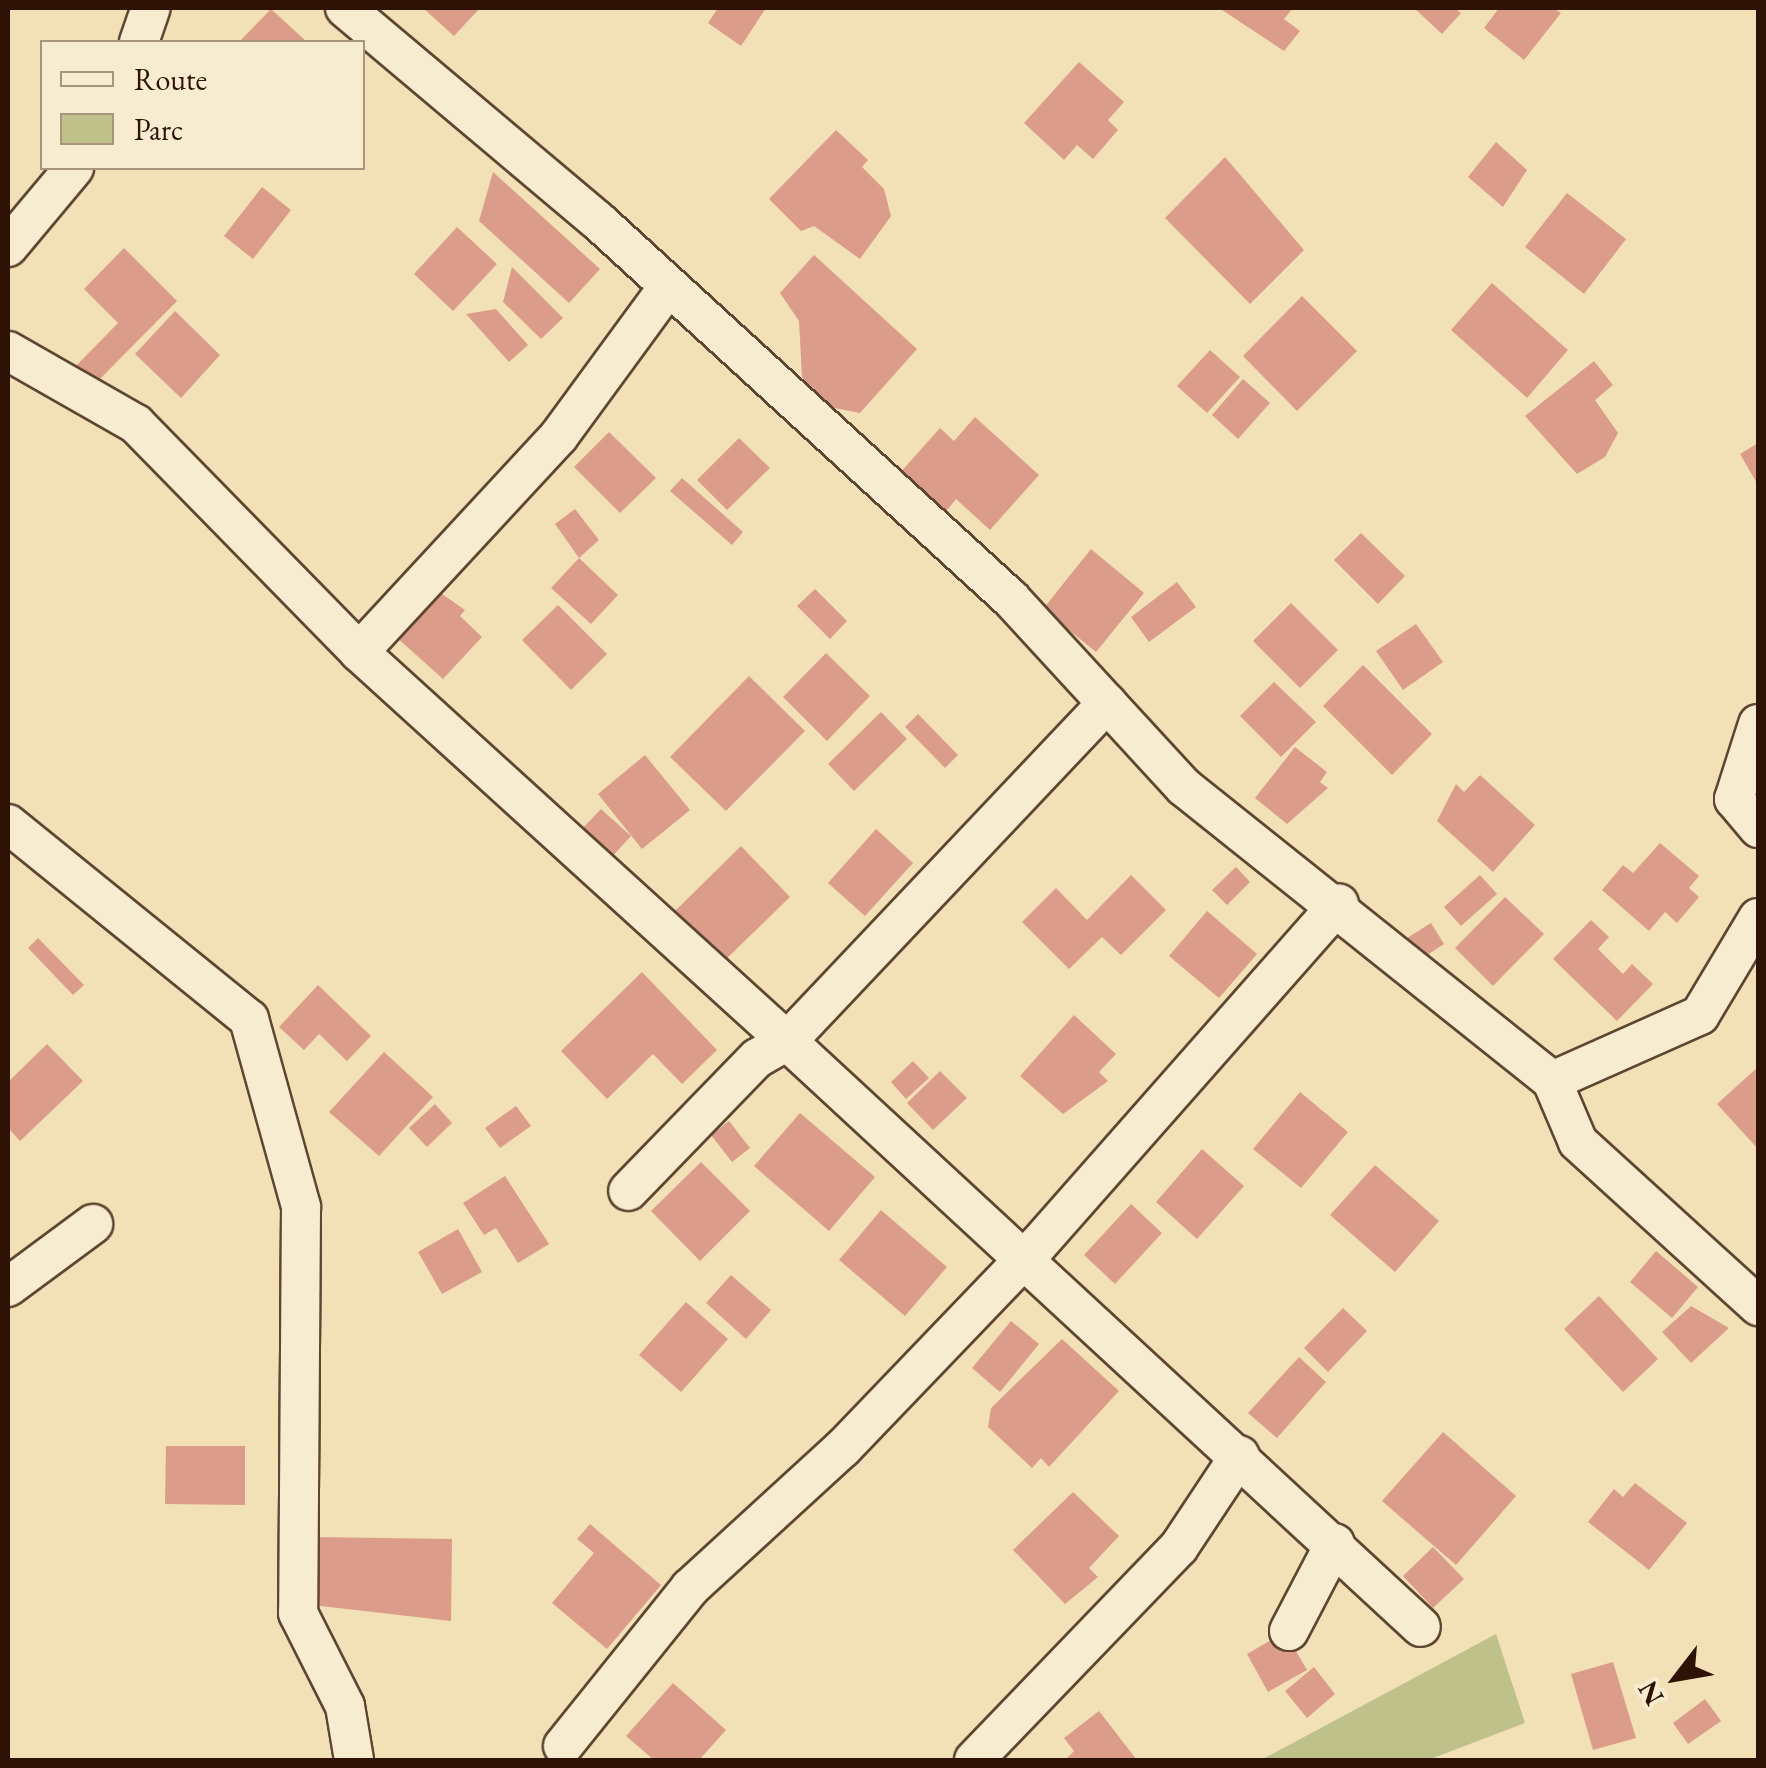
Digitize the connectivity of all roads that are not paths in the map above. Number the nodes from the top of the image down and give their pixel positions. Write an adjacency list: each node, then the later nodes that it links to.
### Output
1 (151, 8): 3 (street)
2 (345, 8): 6 (street)
3 (140, 40)
4 (72, 170): 5 (street)
5 (8, 247)
6 (668, 287): 8 (street); 9 (street)
7 (8, 351): 8 (street)
8 (359, 652): 15 (street)
9 (1107, 703): 13 (street); 15 (street)
10 (1758, 724): 12 (street)
11 (8, 824): 27 (street)
12 (1758, 828)
13 (1337, 905): 16 (street); 19 (street)
14 (1758, 918): 16 (street)
15 (788, 1041): 17 (street); 19 (street)
16 (1552, 1082): 21 (street)
17 (628, 1191)
18 (93, 1224): 20 (street)
19 (1027, 1257): 22 (street); 26 (street)
20 (8, 1287)
21 (1758, 1306)
22 (1240, 1455): 23 (street); 28 (street)
23 (1335, 1543): 24 (street); 25 (street)
24 (1421, 1626)
25 (1289, 1630)
26 (563, 1746)
27 (354, 1760)
28 (974, 1760)

